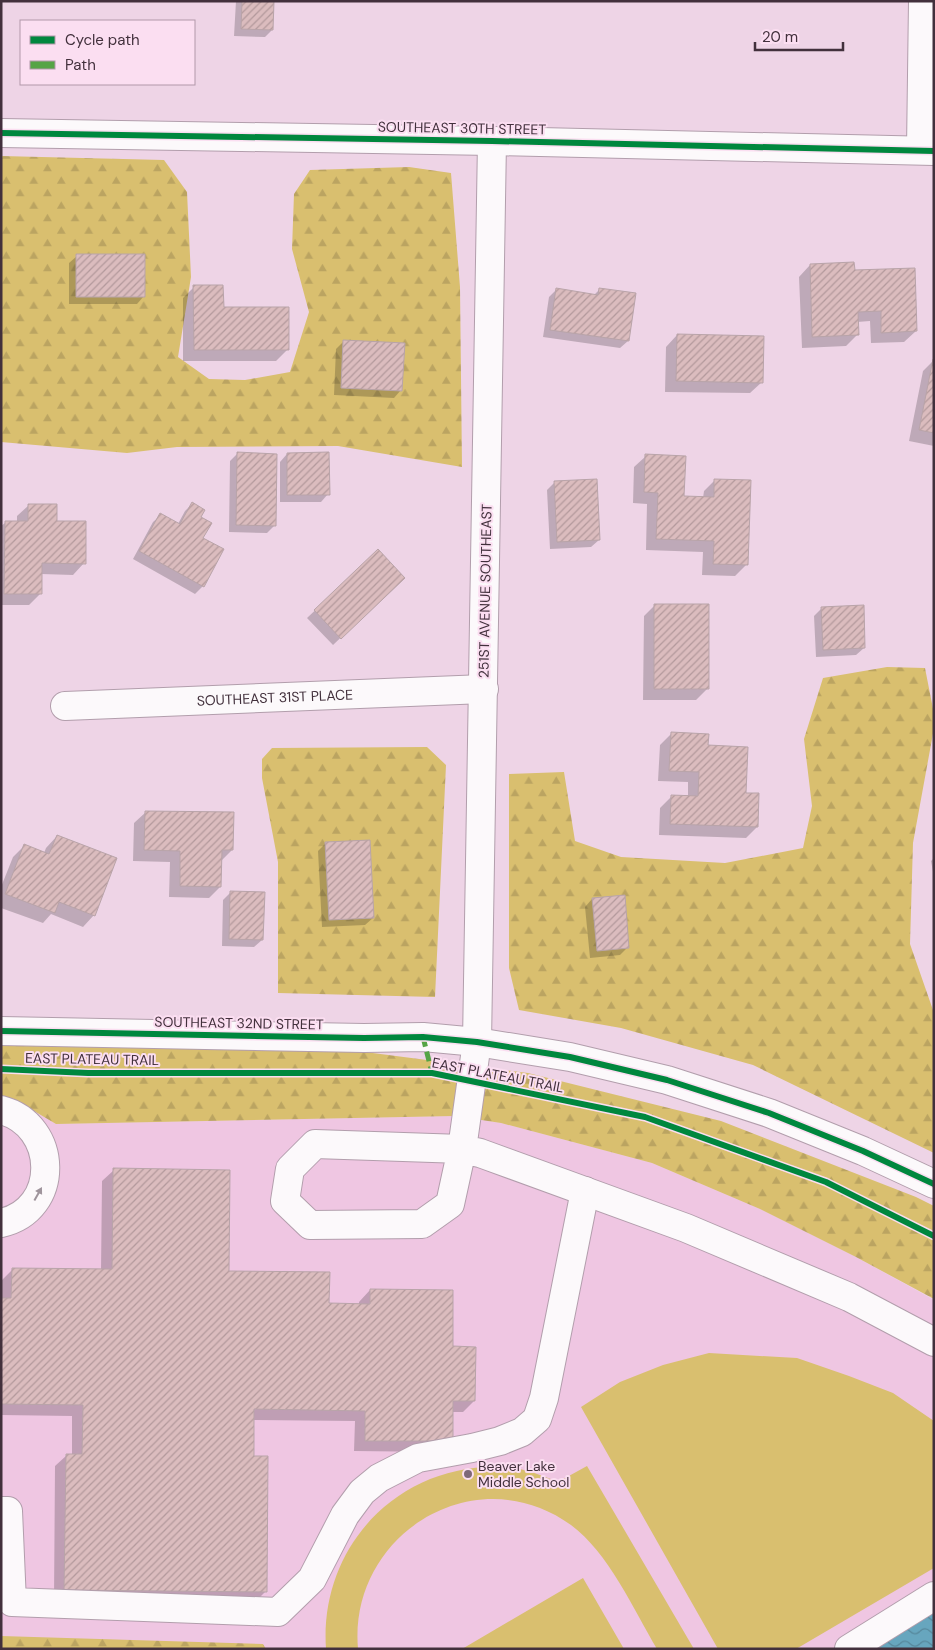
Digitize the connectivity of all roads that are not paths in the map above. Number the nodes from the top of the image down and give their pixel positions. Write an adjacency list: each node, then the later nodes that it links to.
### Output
1 (924, 1): 4 (street)
2 (1, 133): 3 (street, SOUTHEAST 30TH STREET)
3 (492, 141): 4 (street, SOUTHEAST 30TH STREET); 5 (street, 251ST AVENUE SOUTHEAST)
4 (928, 150)
5 (484, 689): 6 (street, SOUTHEAST 31ST PLACE); 8 (street, 251ST AVENUE SOUTHEAST)
6 (65, 706)
7 (1, 1031): 8 (street, SOUTHEAST 32ND STREET)
8 (477, 1042): 10 (street, 251ST AVENUE SOUTHEAST); 11 (street, SOUTHEAST 32ND STREET)
9 (1, 1110): 13 (street, one-way to 9)
10 (462, 1149): 10 (street, 251ST AVENUE SOUTHEAST); 12 (street)
11 (934, 1184)
12 (585, 1191): 14 (street); 15 (street)
13 (1, 1223)
14 (934, 1342)
15 (1, 1511)
16 (934, 1596): 17 (street)
17 (849, 1649)

